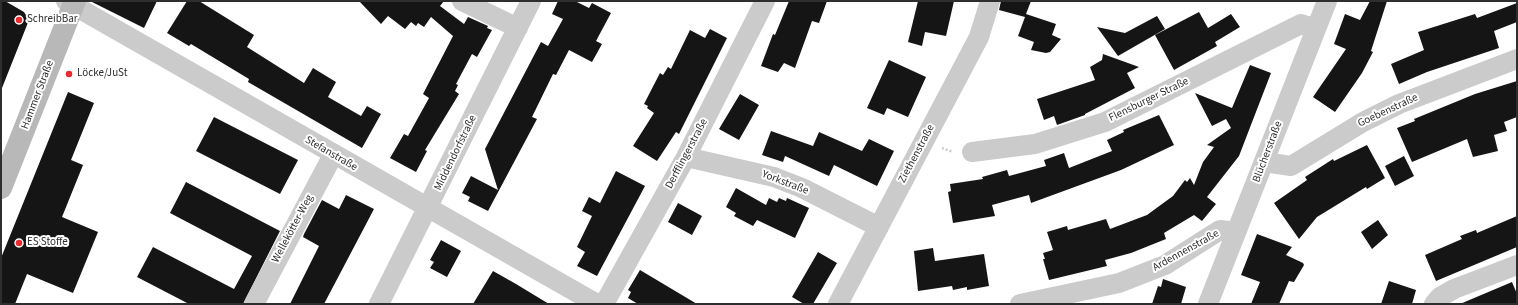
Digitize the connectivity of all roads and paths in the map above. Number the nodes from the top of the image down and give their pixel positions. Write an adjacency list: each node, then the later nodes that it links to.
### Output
1 (462, 1): 7 (street)
2 (531, 1): 7 (street, Middendorfstraße)
3 (764, 1): 12 (street, Derfflingerstraße)
4 (990, 1): 16 (street, Ziethenstraße)
5 (1327, 1): 8 (street, Blücherstraße)
6 (72, 2): 11 (street, Stefanstraße); 14 (main road, Hammer Straße)
7 (518, 28): 15 (street, Middendorfstraße)
8 (1316, 29): 10 (street, Flensburger Straße); 13 (street, Blücherstraße)
9 (1517, 59): 13 (street, Goebenstraße)
10 (972, 152)
11 (333, 154): 15 (street, Stefanstraße); 19 (street, Wellekötter-Weg)
12 (686, 157): 16 (street, Yorkstraße); 22 (street, Derfflingerstraße)
13 (1264, 162): 17 (street, Blücherstraße)
14 (1, 188)
15 (428, 209): 20 (street, Middendorfstraße); 21 (street, Stefanstraße)
16 (878, 227): 23 (street, Ziethenstraße)
17 (1236, 232): 24 (street, Ardennenstraße); 25 (street, Blücherstraße)
18 (1517, 265): 26 (street)
19 (254, 304)
20 (379, 304)
21 (597, 304)
22 (604, 304)
23 (838, 304)
24 (1020, 304)
25 (1208, 304)
26 (1434, 304)

